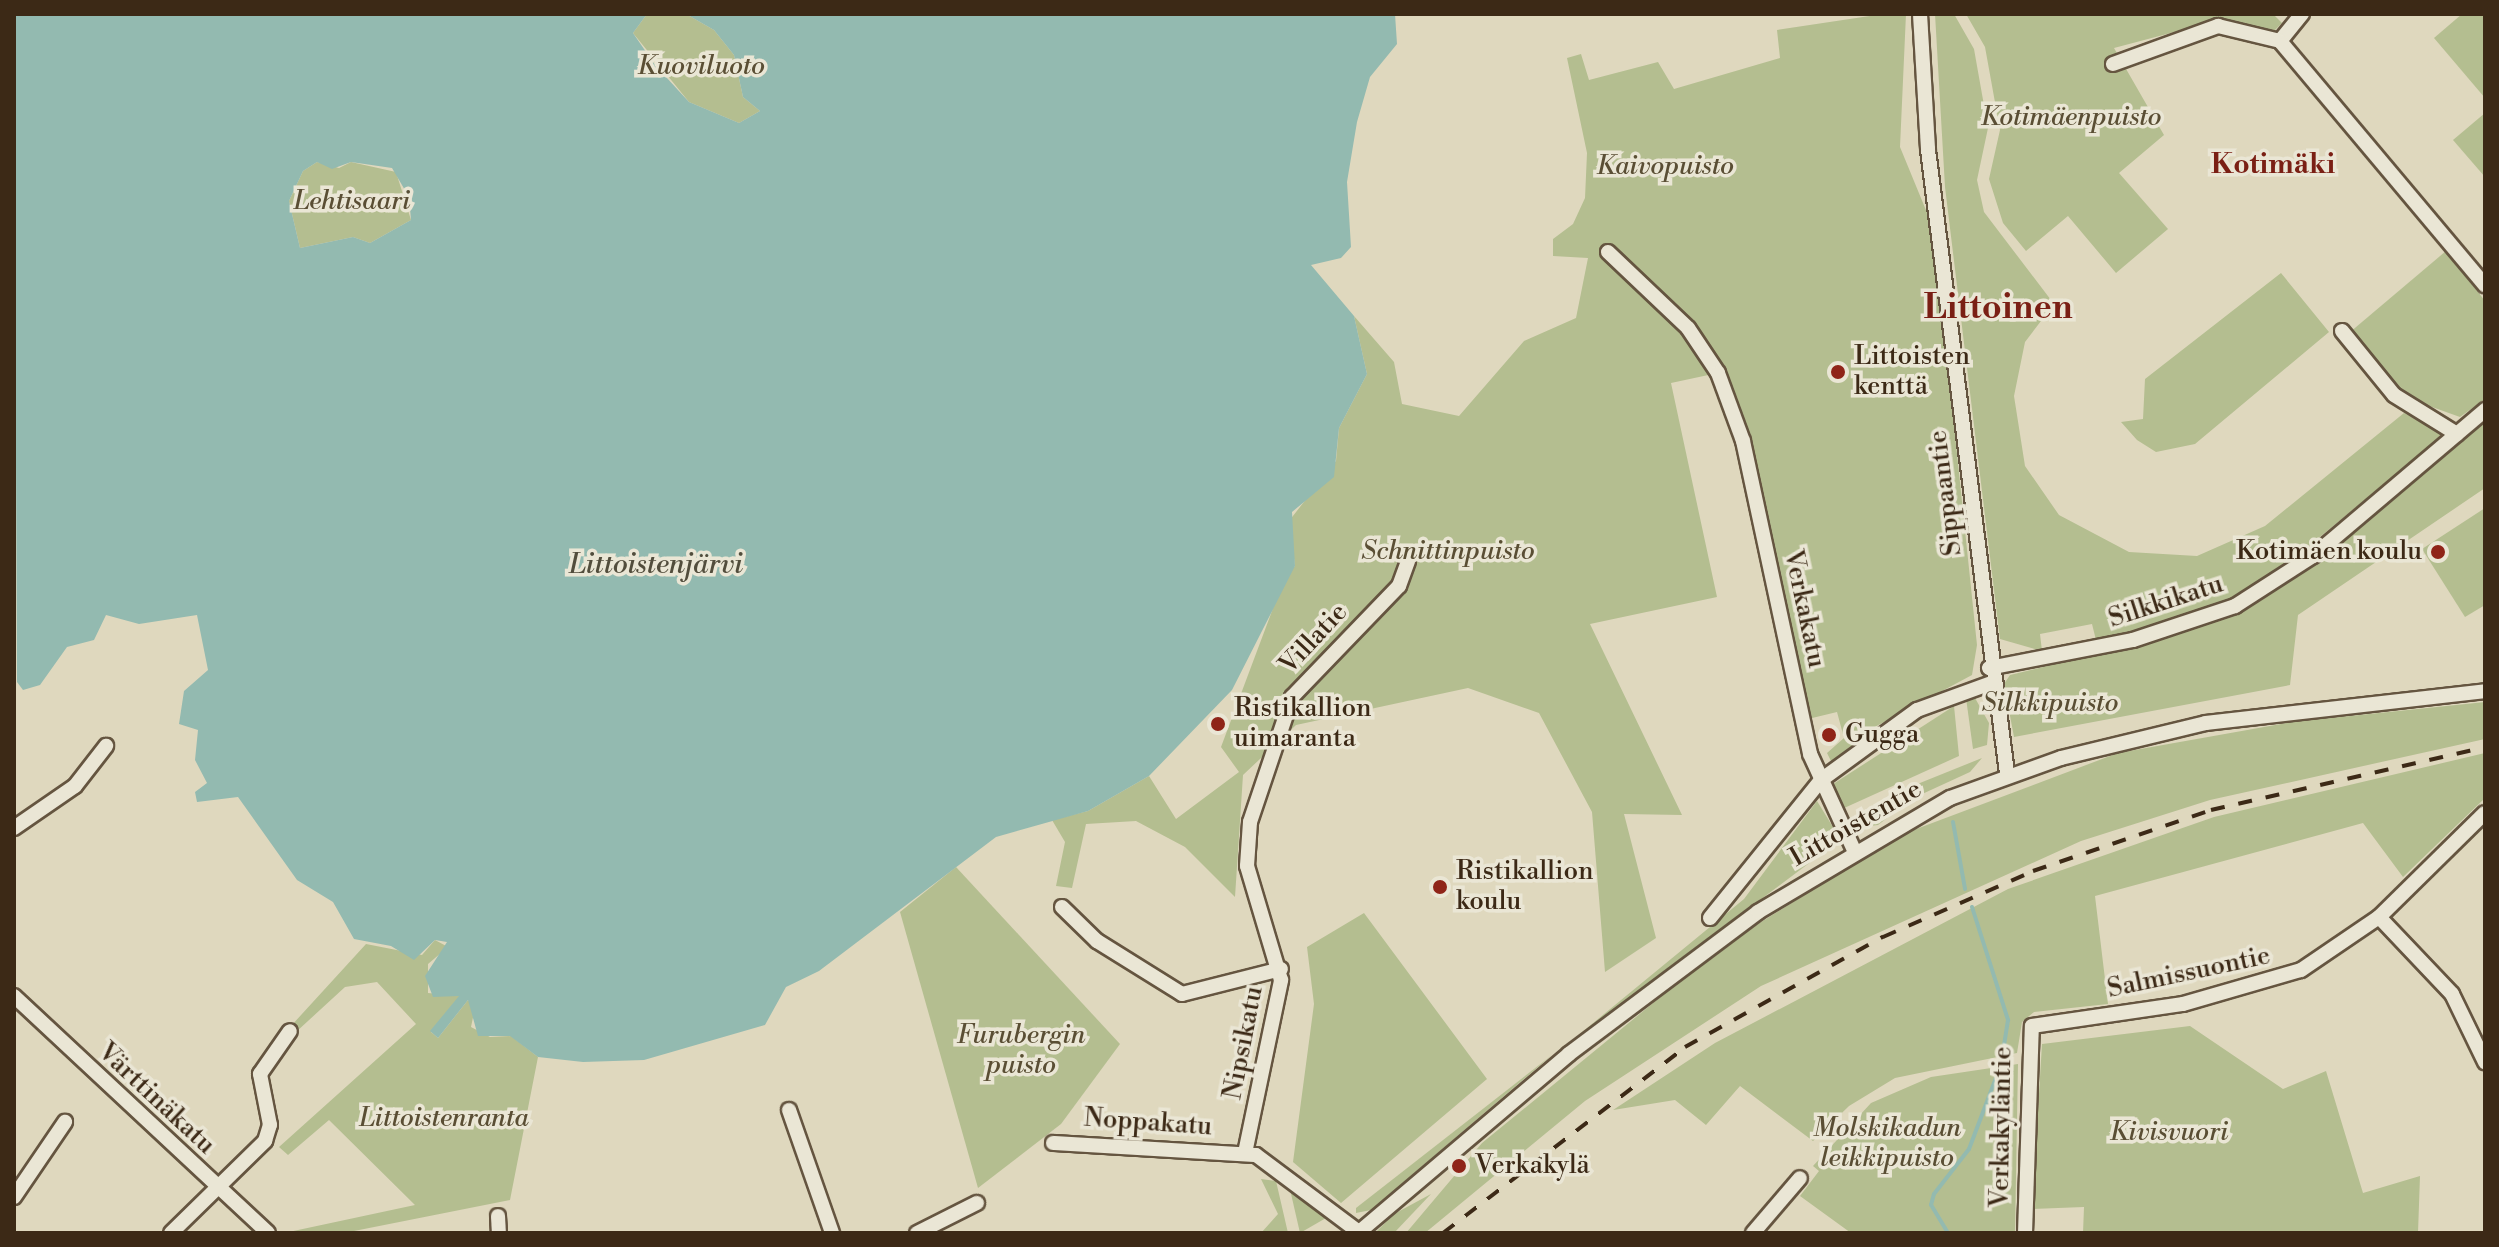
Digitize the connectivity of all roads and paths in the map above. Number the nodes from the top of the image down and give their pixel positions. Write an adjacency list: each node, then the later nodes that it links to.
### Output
1 (1920, 14): 11 (street, Sippaantie)
2 (2302, 14): 3 (street)
3 (2280, 41): 4 (street); 6 (street)
4 (2113, 64)
5 (1608, 252): 15 (street, Verkakatu)
6 (2485, 285)
7 (2342, 331): 9 (street)
8 (2485, 410): 9 (street, Silkkikatu)
9 (2457, 434): 11 (street, Silkkikatu)
10 (1408, 561): 16 (street, Villatie)
11 (1990, 676): 14 (street, Sippaantie); 15 (street, Silkkikatu)
12 (2485, 691): 14 (street, Littoistentie)
13 (106, 746): 18 (street)
14 (2007, 774): 19 (street, Littoistentie)
15 (1821, 780): 19 (street, Verkakatu); 22 (street, Silkkikatu)
16 (1257, 805): 23 (street, Nipsikatu)
17 (2485, 813): 21 (street, Salmissuontie)
18 (14, 828)
19 (1854, 850): 37 (street, Littoistentie)
20 (1062, 907): 23 (street)
21 (2379, 917): 25 (street, Salmissuontie); 27 (street)
22 (1710, 918)
23 (1281, 969): 31 (street, Nipsikatu)
24 (14, 996): 33 (street, Värttinäkatu)
25 (2035, 1023): 44 (street, Verkakyläntie)
26 (290, 1031): 33 (street)
27 (2485, 1062)
28 (789, 1110): 41 (street)
29 (65, 1122): 34 (street)
30 (1053, 1143): 31 (street, Noppakatu)
31 (1245, 1153): 37 (street, Noppakatu)
32 (1800, 1178): 43 (street)
33 (215, 1187): 38 (street); 39 (street, Värttinäkatu)
34 (14, 1197)
35 (977, 1203): 42 (street)
36 (498, 1216): 40 (street)
37 (1359, 1232)
38 (171, 1233)
39 (268, 1233)
40 (499, 1233)
41 (832, 1233)
42 (917, 1233)
43 (1753, 1233)
44 (2025, 1233)

